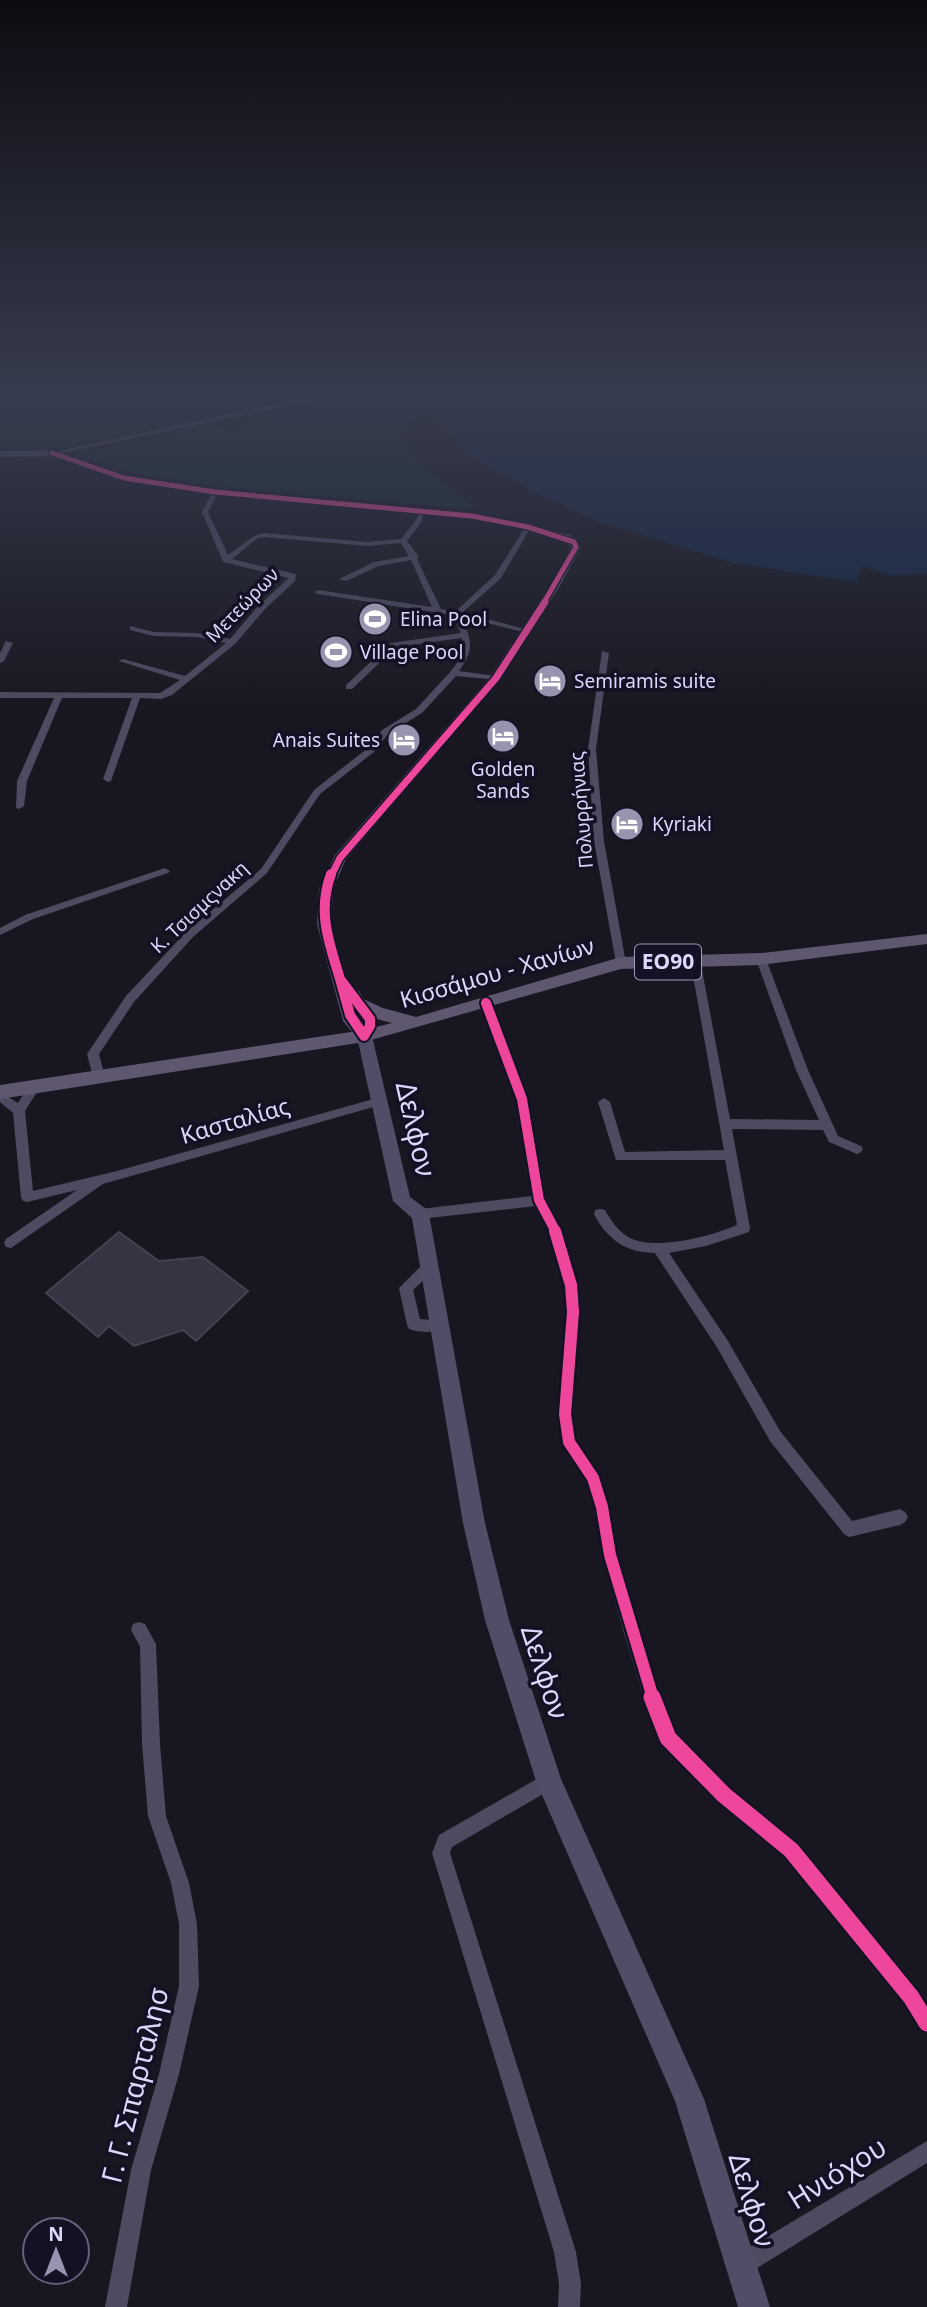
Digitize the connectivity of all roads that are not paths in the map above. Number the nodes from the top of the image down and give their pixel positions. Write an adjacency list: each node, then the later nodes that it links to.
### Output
1 (210, 502): 7 (street, Μετεώρων)
2 (327, 502): 3 (street)
3 (424, 510): 4 (street); 5 (street)
4 (528, 527): 11 (street); 14 (street)
5 (403, 541): 6 (street); 7 (street)
6 (415, 557): 8 (street); 10 (street)
7 (226, 560): 16 (street, Μετεώρων)
8 (343, 579)
9 (318, 592): 10 (street)
10 (439, 612): 11 (street)
11 (456, 615): 12 (street); 15 (street)
12 (485, 619): 14 (street)
13 (132, 628): 16 (street)
14 (527, 631): 23 (street)
15 (466, 635): 21 (street, Κ. Τσισμςνακη); 24 (street)
16 (232, 642): 22 (street, Μετεώρων)
17 (9, 643): 20 (street)
18 (605, 653): 35 (street, Πολυρρήνιας)
19 (123, 661): 22 (street)
20 (0, 662)
21 (454, 673): 23 (street); 41 (street, Κ. Τσισμςνακη)
22 (187, 678): 27 (street, Μετεώρων)
23 (496, 678): 36 (street)
24 (349, 687)
25 (60, 694): 26 (street, Μετεώρων); 27 (street, Μετεώρων); 29 (street)
26 (0, 695)
27 (137, 696): 28 (street)
28 (108, 779)
29 (19, 806)
30 (165, 870): 31 (street)
31 (0, 932)
32 (927, 939): 33 (main road, Κισσάμου - Χανίων / ΕΟ90)
33 (761, 959): 34 (main road, Κισσάμου - Χανίων / ΕΟ90); 48 (street)
34 (698, 960): 35 (main road, Κισσάμου - Χανίων / ΕΟ90); 47 (street)
35 (621, 963): 38 (main road, Κισσάμου - Χανίων / ΕΟ90)
36 (340, 978): 37 (street); 40 (street)
37 (359, 1003): 39 (main road); 40 (street)
38 (486, 1003): 39 (main road, Κισσάμου - Χανίων / ΕΟ90); 52 (street)
39 (417, 1023): 40 (main road, Κισσάμου - Χανίων / ΕΟ90)
40 (364, 1036): 41 (main road, Κισσάμου - Χανίων / ΕΟ90); 44 (street, Δελφον)
41 (99, 1077): 42 (main road, Κισσάμου - Χανίων / ΕΟ90)
42 (34, 1087): 43 (main road, Κισσάμου - Χανίων / ΕΟ90); 46 (street)
43 (0, 1094): 46 (street)
44 (377, 1102): 51 (street, Κασταλίας); 53 (street, Δελφον)
45 (604, 1102): 50 (street)
46 (19, 1111): 51 (street, Κασταλίας)
47 (724, 1124): 48 (street); 50 (street)
48 (826, 1125): 49 (street)
49 (857, 1149)
50 (729, 1155): 56 (street)
51 (103, 1179): 55 (street, Κασταλίας)
52 (538, 1200): 53 (street); 60 (street)
53 (430, 1212): 59 (street, Δελφον)
54 (600, 1214): 56 (street)
55 (11, 1243)
56 (659, 1248): 57 (street)
57 (900, 1517)
58 (139, 1630): 63 (street, Γ. Γ. Σπαρταλησ)
59 (548, 1781): 62 (street, Δελφον); 64 (street)
60 (927, 2023)
61 (927, 2151): 62 (street, Ηνιόχου)
62 (741, 2265): 65 (street, Δελφον)
63 (116, 2307)
64 (569, 2307)
65 (754, 2307)

